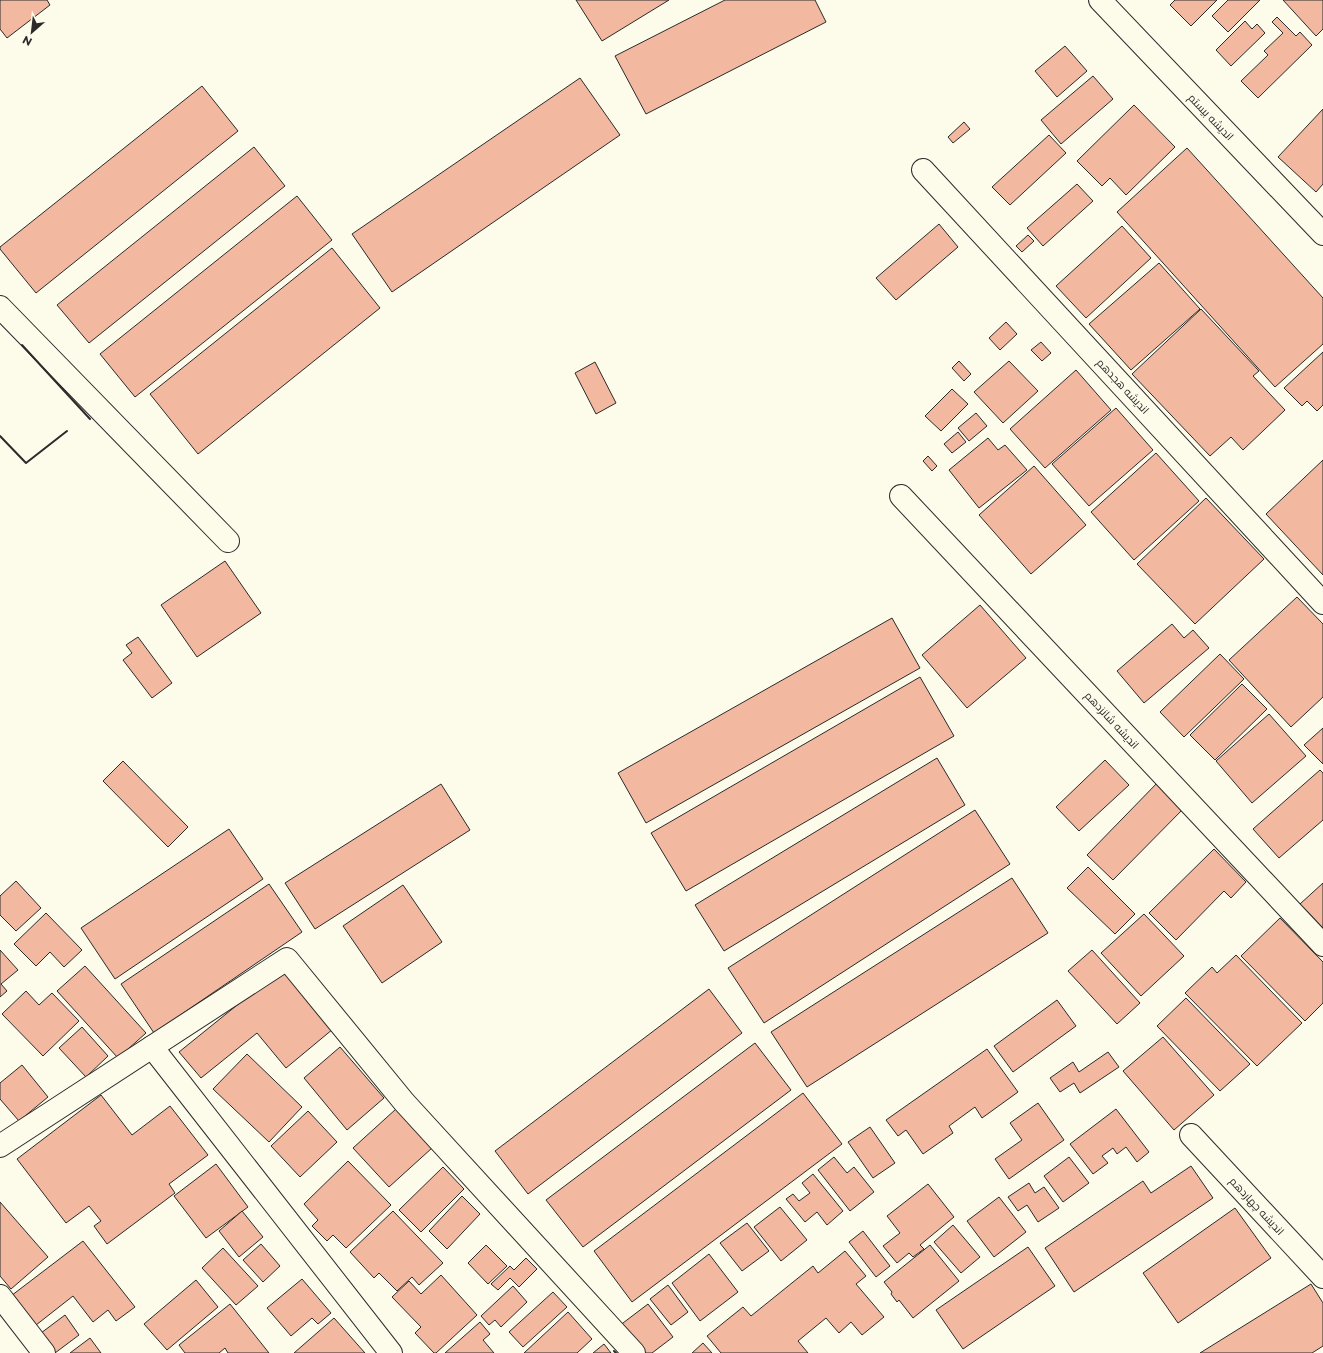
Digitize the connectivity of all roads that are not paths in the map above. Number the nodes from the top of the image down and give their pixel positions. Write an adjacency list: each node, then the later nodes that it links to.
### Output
1 (1100, 0): 3 (street, اندیشه بیستم)
2 (923, 170): 7 (street, اندیشه هجدهم)
3 (1323, 234)
4 (0, 307): 6 (street)
5 (902, 496): 8 (street, اندیشه شانزدهم)
6 (228, 541)
7 (1323, 603)
8 (1323, 945)
9 (152, 1047): 11 (street); 15 (street); 16 (street)
10 (1191, 1135): 12 (street, اندیشه چهاردهم)
11 (0, 1146)
12 (1323, 1277)
13 (0, 1296): 14 (street)
14 (44, 1353)
15 (391, 1353)
16 (634, 1353)

